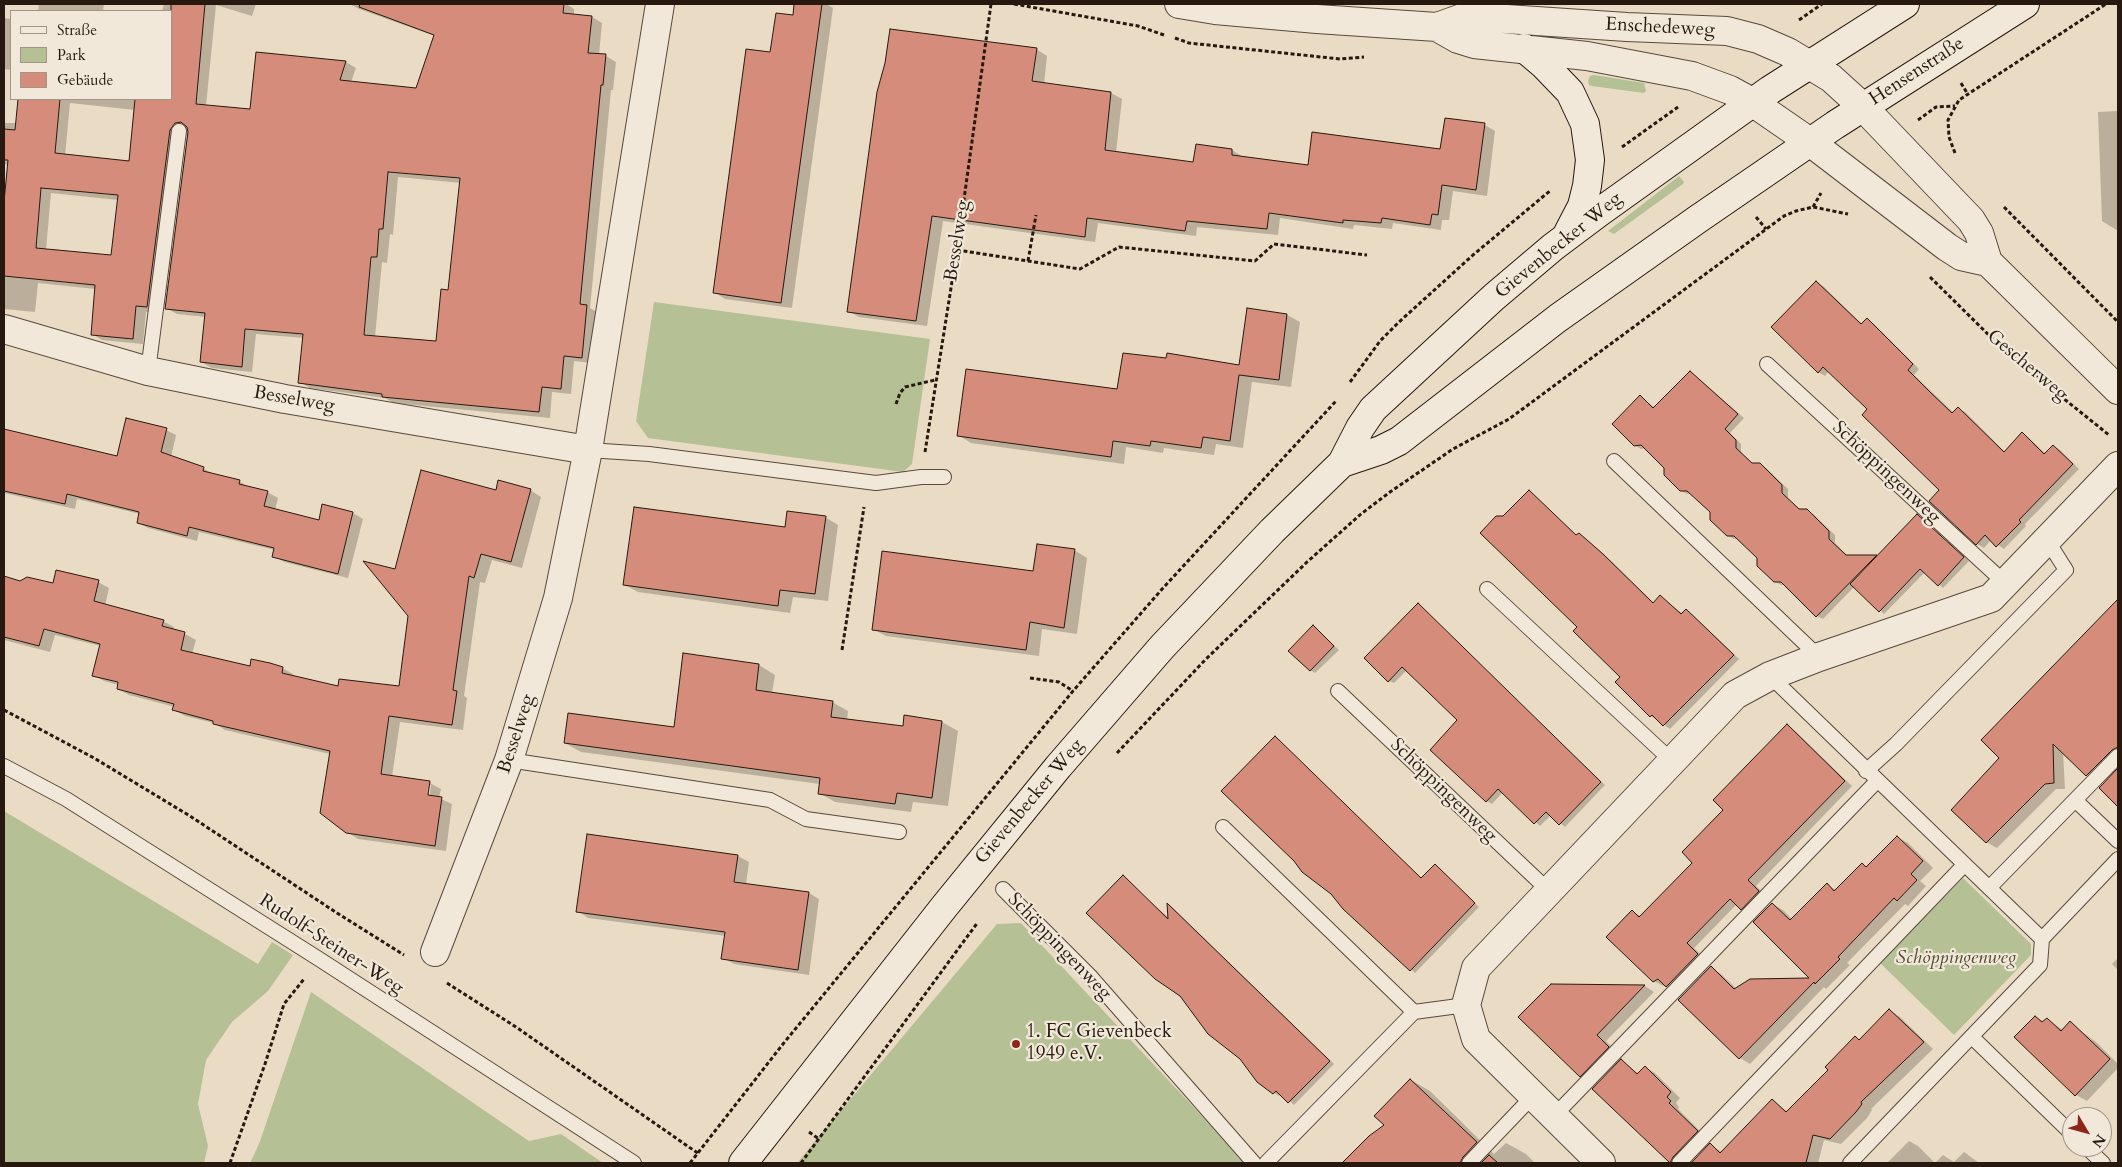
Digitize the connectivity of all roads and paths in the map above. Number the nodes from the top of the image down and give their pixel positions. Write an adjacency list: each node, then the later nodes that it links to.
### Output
1 (660, 4): 32 (street, Besselweg)
2 (992, 4): 19 (path, Besselweg)
3 (1179, 4): 7 (street, Enschedeweg)
4 (1905, 4): 9 (street)
5 (2025, 4): 11 (street, Hensenstraße)
6 (2106, 4): 14 (path)
7 (1437, 27): 8 (street, Enschedeweg); 9 (street, Enschedeweg)
8 (1524, 48): 10 (street, Enschedeweg); 18 (street)
9 (1810, 64): 10 (street, Gievenbecker Weg); 11 (street, Enschedeweg)
10 (1752, 102): 13 (street, Enschedeweg); 18 (street, Gievenbecker Weg)
11 (1863, 107): 13 (street, Hensenstraße); 22 (street)
12 (179, 131): 27 (lane)
13 (1810, 142): 22 (street); 34 (street, Gievenbecker Weg)
14 (1959, 160)
15 (2003, 206): 24 (path)
16 (1814, 208): 49 (path)
17 (1036, 215): 21 (path)
18 (1562, 240): 34 (street, Gievenbecker Weg)
19 (957, 250): 21 (path); 28 (path, Besselweg)
20 (1367, 255): 21 (path)
21 (1028, 261)
22 (1988, 262): 29 (street)
23 (1940, 286): 31 (path, Gescherweg)
24 (2118, 322)
25 (4, 329): 27 (street, Besselweg)
26 (1766, 364): 40 (lane, Schöppingenweg)
27 (148, 371): 32 (street, Besselweg)
28 (935, 380): 30 (path); 36 (path, Besselweg)
29 (2118, 390)
30 (896, 404)
31 (2112, 438)
32 (588, 450): 38 (lane); 51 (street, Besselweg)
33 (1614, 461): 43 (lane)
34 (1342, 463): 81 (street, Gievenbecker Weg)
35 (2118, 466): 39 (street)
36 (921, 477): 37 (lane); 38 (lane)
37 (944, 478)
38 (868, 482): 42 (path)
39 (2047, 540): 40 (street); 54 (lane)
40 (2005, 583): 43 (street)
41 (1487, 589): 52 (lane)
42 (842, 650)
43 (1819, 657): 44 (street)
44 (1770, 676): 52 (street); 54 (lane)
45 (1030, 678): 46 (path)
46 (1072, 691)
47 (1338, 691): 64 (lane, Schöppingenweg)
48 (4, 710): 67 (path)
49 (1115, 754)
50 (2118, 756): 56 (lane)
51 (509, 760): 58 (lane); 66 (street, Besselweg)
52 (1672, 761): 64 (street)
53 (4, 766): 68 (lane, Rudolf-Steiner-Weg)
54 (1866, 771): 55 (lane)
55 (1877, 782): 61 (lane); 75 (lane)
56 (2075, 800): 59 (lane); 62 (lane)
57 (1223, 827): 71 (lane)
58 (899, 832)
59 (2118, 841)
60 (2118, 859): 65 (lane)
61 (1964, 865): 62 (lane); 87 (lane)
62 (1989, 888): 65 (lane)
63 (1003, 889): 82 (path); 83 (lane, Schöppingenweg)
64 (1548, 891): 70 (street)
65 (2042, 939): 72 (lane)
66 (435, 952)
67 (408, 958)
68 (319, 959): 78 (path); 79 (lane, Rudolf-Steiner-Weg)
69 (441, 979): 77 (path)
70 (1466, 1005): 71 (lane); 74 (street)
71 (1414, 1012): 84 (lane)
72 (1972, 1037): 76 (lane); 88 (lane)
73 (783, 1044): 77 (path)
74 (1534, 1096): 75 (street); 85 (lane)
75 (1554, 1116): 86 (street)
76 (2062, 1124)
77 (699, 1154): 80 (path)
78 (230, 1163)
79 (634, 1163)
80 (690, 1163)
81 (744, 1163)
82 (801, 1163)
83 (1254, 1163)
84 (1266, 1163)
85 (1469, 1163)
86 (1601, 1163)
87 (1679, 1163)
88 (1850, 1163)

